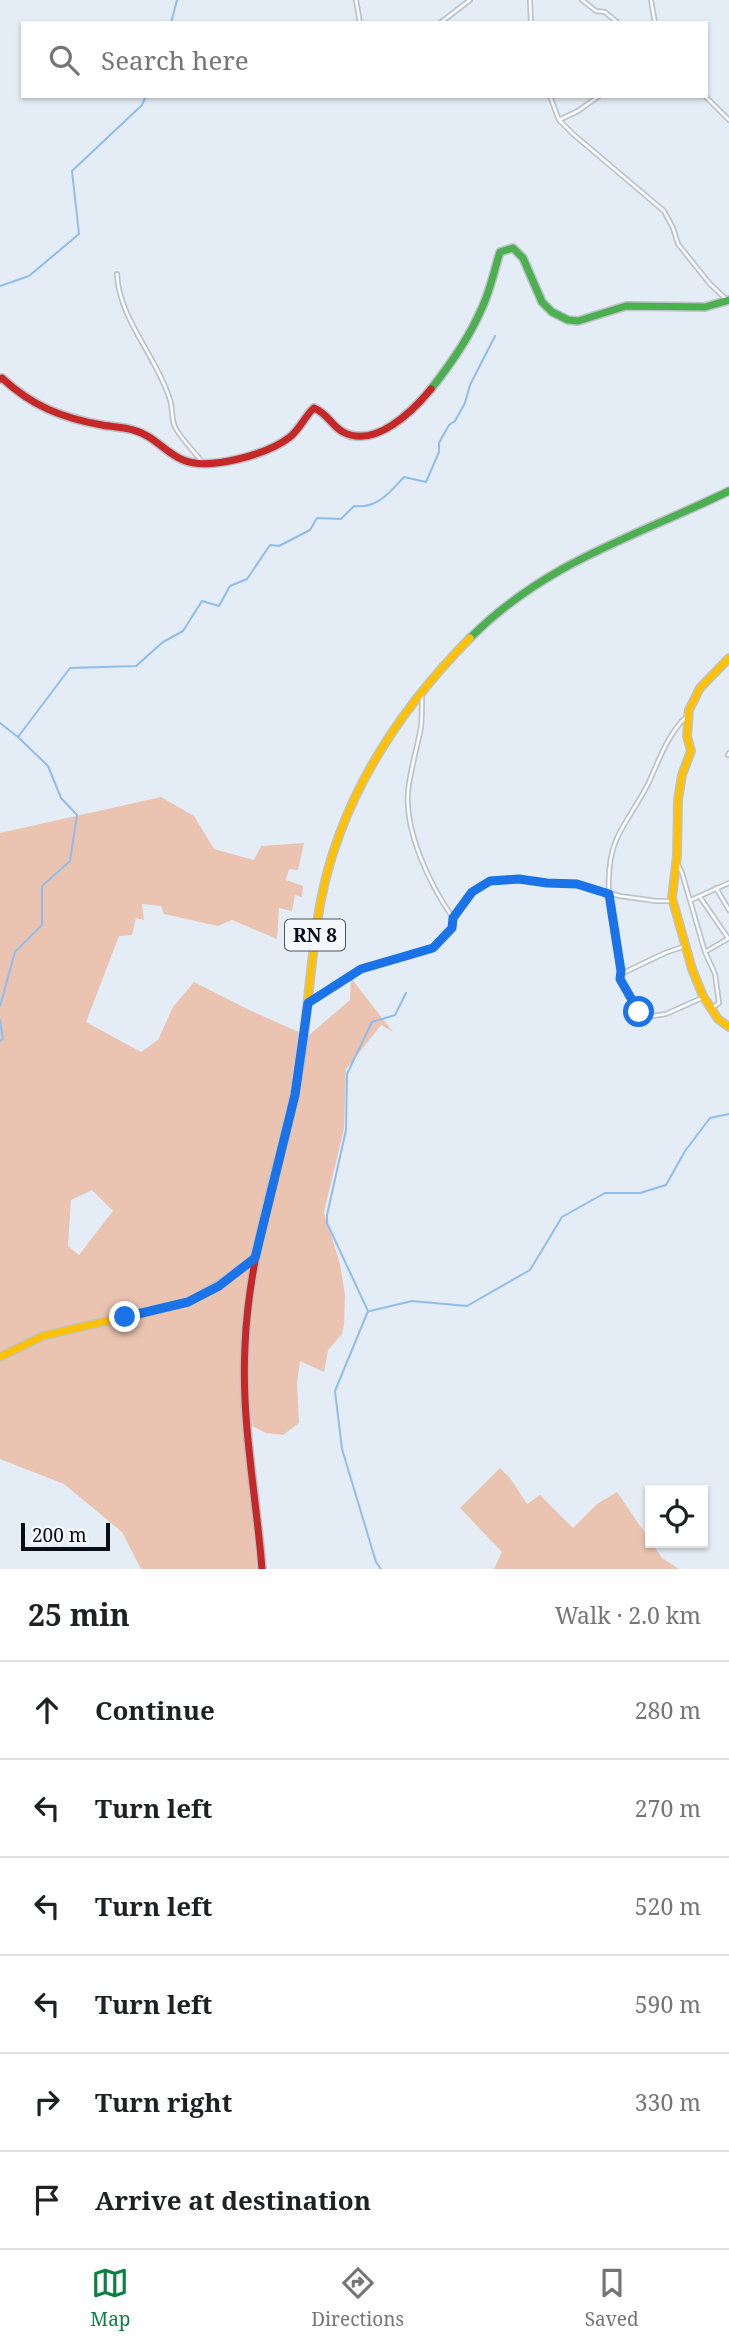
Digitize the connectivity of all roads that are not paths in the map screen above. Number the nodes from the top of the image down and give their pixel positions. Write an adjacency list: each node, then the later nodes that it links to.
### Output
1 (356, 0): 6 (street)
2 (470, 0): 7 (street)
3 (530, 0): 8 (street)
4 (582, 0): 9 (street)
5 (651, 0): 10 (street)
6 (360, 21)
7 (443, 21)
8 (531, 21)
9 (616, 21)
10 (655, 21)
11 (551, 98): 14 (street)
12 (597, 98): 14 (street)
13 (707, 98): 15 (street)
14 (559, 120): 17 (street)
15 (729, 120)
16 (117, 274): 19 (street)
17 (728, 300): 19 (street)
18 (1, 378): 19 (street)
19 (202, 462)
20 (729, 491): 22 (street, RN 8)
21 (729, 658): 23 (street)
22 (422, 692): 32 (street); 38 (street, RN 8)
23 (685, 717): 24 (street); 27 (street)
24 (676, 859): 29 (street); 30 (street)
25 (729, 883): 26 (street)
26 (716, 888): 28 (street); 31 (street)
27 (609, 894): 29 (street); 32 (street); 36 (street)
28 (700, 897): 30 (street); 33 (street)
29 (672, 901): 34 (street)
30 (691, 901): 35 (street)
31 (729, 910)
32 (453, 918): 38 (street)
33 (729, 938): 35 (street)
34 (685, 946): 36 (street); 37 (street)
35 (705, 952): 39 (street)
36 (621, 974): 37 (street)
37 (705, 997): 39 (street)
38 (308, 1003): 41 (street, RN 8)
39 (711, 1009): 40 (street)
40 (729, 1027)
41 (255, 1258): 42 (street); 43 (street, RN 8)
42 (0, 1357)
43 (261, 1569)

